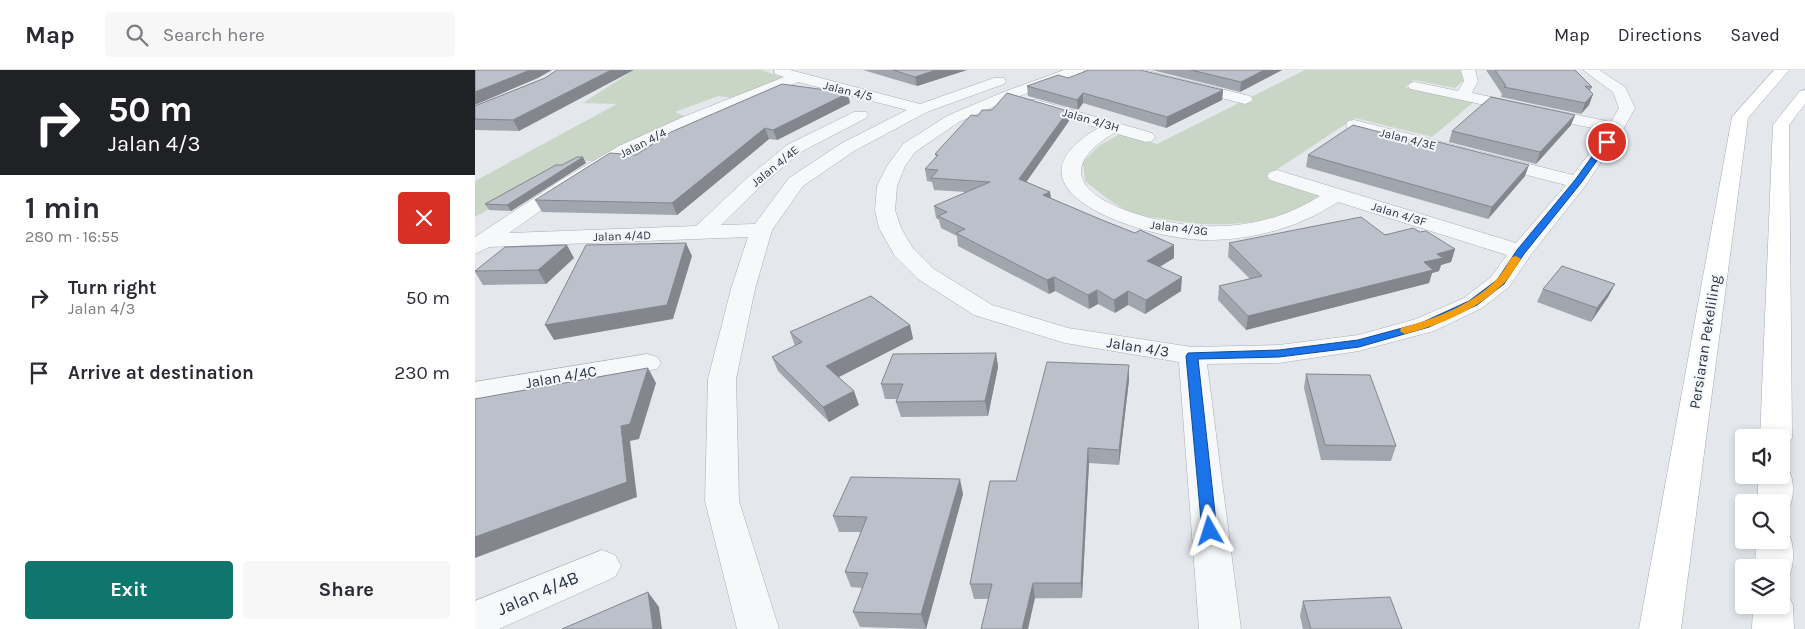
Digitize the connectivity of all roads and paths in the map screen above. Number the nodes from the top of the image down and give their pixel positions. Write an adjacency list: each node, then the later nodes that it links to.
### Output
1 (777, 70): 8 (street, Jalan 4/5)
2 (990, 70): 9 (street)
3 (1077, 70): 10 (street, Jalan 4/3)
4 (1127, 70): 14 (street)
5 (1469, 70): 13 (street)
6 (1590, 70): 19 (street, Jalan 4/3)
7 (1782, 70): 37 (main road, Persiaran Pekeliling)
8 (797, 78): 15 (street, Jalan 4/5); 26 (street, Jalan 4/4)
9 (952, 82)
10 (1010, 86): 15 (street, Jalan 4/3H); 18 (street, Jalan 4/3H); 28 (street, Jalan 4/3)
11 (1415, 86): 13 (street)
12 (1805, 94): 31 (main road)
13 (1463, 96): 19 (street)
14 (1245, 99)
15 (920, 102): 24 (street)
16 (860, 115): 25 (street, Jalan 4/4E)
17 (1354, 125): 22 (street, Jalan 4/3E)
18 (1113, 126): 20 (street, Jalan 4/3H); 23 (street, Jalan 4/3G)
19 (1616, 128): 22 (street, Jalan 4/3)
20 (1146, 137)
21 (1277, 176): 23 (street, Jalan 4/3F)
22 (1578, 182): 27 (street, Jalan 4/3)
23 (1335, 194): 27 (street, Jalan 4/3F)
24 (761, 230): 25 (street, Jalan 4/4D); 35 (street)
25 (701, 233): 26 (street, Jalan 4/4D)
26 (479, 244)
27 (1521, 252): 28 (street, Jalan 4/3)
28 (1192, 356): 36 (street)
29 (647, 363): 30 (street, Jalan 4/4C)
30 (475, 392)
31 (1776, 429)
32 (602, 566): 34 (street, Jalan 4/4B)
33 (1773, 614): 38 (main road)
34 (475, 620)
35 (758, 629)
36 (1220, 629)
37 (1660, 629)
38 (1773, 629)

